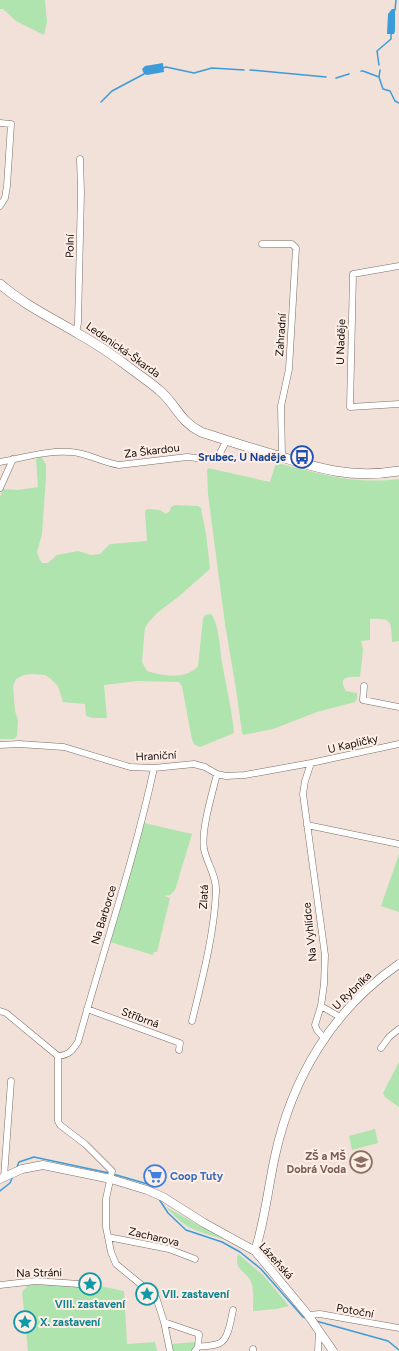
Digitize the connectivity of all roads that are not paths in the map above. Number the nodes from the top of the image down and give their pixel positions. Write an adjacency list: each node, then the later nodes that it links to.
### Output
1 (0, 123): 2 (street)
2 (11, 124): 3 (street); 5 (street)
3 (19, 124)
4 (80, 160): 10 (street, Polní)
5 (3, 190): 6 (street)
6 (0, 206)
7 (262, 244): 13 (street, Zahradní)
8 (399, 266): 11 (street, U Naděje)
9 (0, 284): 10 (main road, Ledenická-Škarda)
10 (76, 332): 12 (main road, Ledenická-Škarda)
11 (399, 404)
12 (227, 440): 13 (main road, Ledenická-Škarda); 14 (street, Za Škardou)
13 (282, 457): 16 (main road, Ledenická-Škarda)
14 (14, 459): 15 (street, Za Škardou); 17 (street)
15 (0, 462)
16 (399, 471)
17 (0, 488)
18 (364, 686): 19 (street)
19 (399, 707)
20 (399, 744): 22 (street, U Kapličky)
21 (0, 745): 23 (street, Hraniční)
22 (312, 763): 24 (street, Hraniční); 25 (street, Na Vyhlídce)
23 (154, 768): 24 (street, Hraniční); 29 (street, Na Barborce)
24 (217, 774): 32 (street, Zlatá)
25 (307, 825): 26 (street); 28 (street, Na Vyhlídce)
26 (399, 844)
27 (399, 964): 31 (street, U Rybníka)
28 (321, 1006): 31 (street); 34 (street, Na Vyhlídce)
29 (87, 1009): 36 (street, Stříbrná); 37 (street, Na Barborce)
30 (0, 1012): 37 (street)
31 (340, 1017): 34 (street, U Rybníka)
32 (192, 1021)
33 (399, 1028): 35 (street)
34 (324, 1038): 42 (street)
35 (381, 1048)
36 (179, 1050)
37 (58, 1056): 39 (street)
38 (11, 1081): 40 (street)
39 (111, 1175): 40 (street); 41 (street); 42 (street, Lázeňská)
40 (4, 1177)
41 (108, 1237): 43 (street, Zacharova); 48 (street)
42 (255, 1251): 47 (street, Lázeňská)
43 (195, 1259)
44 (0, 1284): 45 (street, Na Stráni)
45 (79, 1284)
46 (233, 1310): 51 (street)
47 (308, 1315): 49 (street, Potoční); 50 (street, Lázeňská)
48 (164, 1322): 51 (street); 52 (street)
49 (399, 1328)
50 (319, 1330): 53 (street); 54 (street, Lázeňská)
51 (197, 1349)
52 (170, 1351)
53 (318, 1351)
54 (333, 1351)

